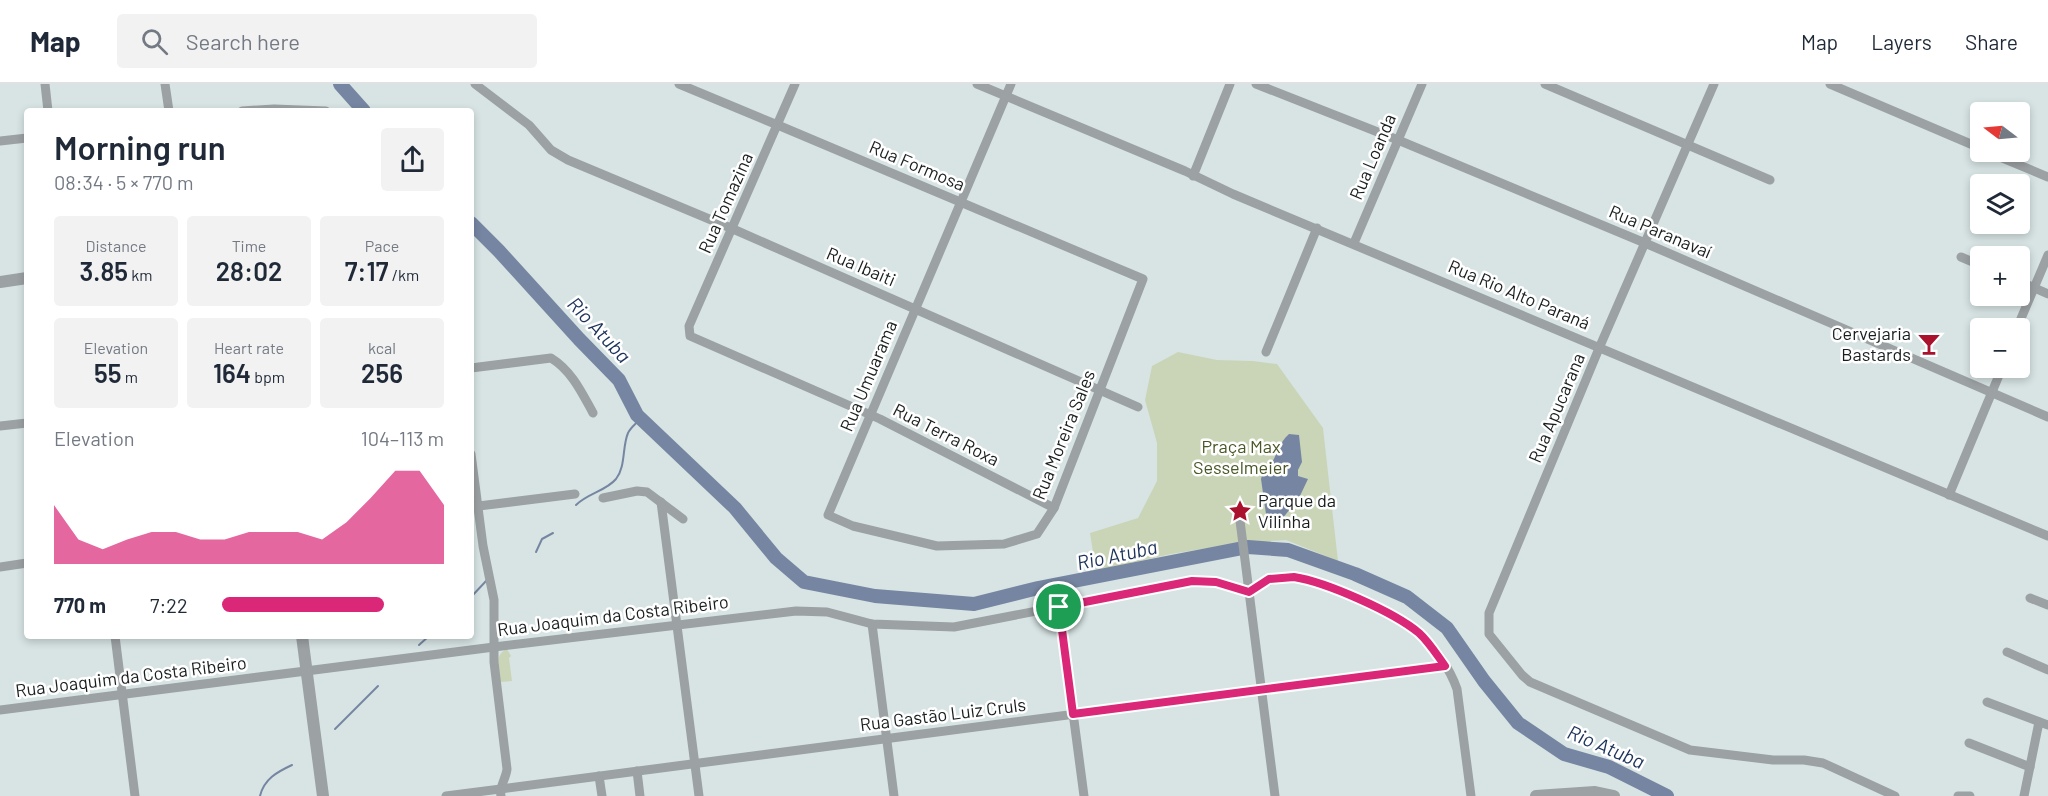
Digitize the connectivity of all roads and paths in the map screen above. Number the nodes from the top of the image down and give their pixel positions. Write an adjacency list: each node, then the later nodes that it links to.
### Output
1 (45, 84): 15 (street)
2 (165, 84): 16 (street)
3 (475, 84): 29 (street, Rua Ibaiti)
4 (679, 84): 17 (street, Rua Formosa)
5 (795, 84): 17 (street, Rua Tomazina)
6 (977, 84): 14 (street, Rua Rio Alto Paraná)
7 (1011, 84): 14 (street, Rua Umuarama)
8 (1230, 84): 24 (street)
9 (1256, 84): 19 (street, Rua Paranavaí)
10 (1422, 84): 19 (street, Rua Loanda)
11 (1545, 84): 22 (street)
12 (1714, 84): 22 (street, Rua Apucarana)
13 (1830, 84): 21 (street)
14 (1006, 96): 24 (street, Rua Rio Alto Paraná); 27 (street, Rua Umuarama)
15 (48, 108)
16 (169, 108)
17 (778, 125): 27 (street, Rua Formosa); 29 (street, Rua Tomazina)
18 (24, 138): 20 (street)
19 (1398, 140): 30 (street, Rua Loanda); 31 (street, Rua Paranavaí)
20 (0, 141)
21 (1970, 144)
22 (1687, 145): 26 (street); 31 (street, Rua Apucarana)
23 (2012, 162): 25 (street)
24 (1193, 176): 28 (street, Rua Rio Alto Paraná)
25 (2048, 177)
26 (1770, 180)
27 (960, 202): 36 (street, Rua Formosa); 41 (street, Rua Umuarama)
28 (1317, 228): 30 (street, Rua Rio Alto Paraná); 45 (street)
29 (733, 229): 41 (street, Rua Ibaiti); 43 (street, Rua Tomazina)
30 (1354, 243): 44 (street, Rua Rio Alto Paraná)
31 (1646, 243): 44 (street, Rua Apucarana); 49 (street, Rua Paranavaí)
32 (2048, 255): 39 (street)
33 (1961, 257): 34 (street)
34 (1970, 261)
35 (24, 278): 37 (street)
36 (1143, 279): 48 (street, Rua Moreira Sales)
37 (0, 282)
38 (2030, 286): 39 (street)
39 (2034, 288): 40 (street); 42 (street)
40 (2048, 294)
41 (916, 309): 48 (street, Rua Ibaiti); 52 (street, Rua Umuarama)
42 (2021, 318)
43 (690, 336): 52 (street, Rua Terra Roxa)
44 (1600, 346): 57 (street, Rua Rio Alto Paraná); 106 (street, Rua Apucarana)
45 (1266, 352)
46 (474, 368): 51 (street)
47 (1998, 378): 49 (street)
48 (1101, 390): 50 (street, Rua Ibaiti); 61 (street, Rua Moreira Sales)
49 (1991, 393): 53 (street, Rua Paranavaí); 57 (street)
50 (1138, 407)
51 (593, 413)
52 (870, 414): 61 (street, Rua Terra Roxa); 63 (street, Rua Umuarama)
53 (2048, 417)
54 (24, 423): 55 (street)
55 (0, 426)
56 (575, 494): 60 (street)
57 (1949, 495): 65 (street, Rua Rio Alto Paraná)
58 (603, 498): 59 (street)
59 (662, 502): 64 (street); 73 (street)
60 (474, 507): 76 (street)
61 (1054, 508): 63 (street, Rua Moreira Sales)
62 (1239, 513): 68 (street)
63 (828, 514)
64 (683, 519)
65 (2048, 536)
66 (24, 563): 67 (street)
67 (0, 567)
68 (1249, 592): 71 (street, Rua Joaquim da Costa Ribeiro); 78 (street); 81 (street)
69 (2030, 598): 70 (street)
70 (2048, 605)
71 (1059, 607): 72 (street, Rua Joaquim da Costa Ribeiro); 85 (street)
72 (872, 624): 73 (street, Rua Joaquim da Costa Ribeiro); 87 (street)
73 (677, 625): 76 (street, Rua Joaquim da Costa Ribeiro); 89 (street)
74 (114, 639): 82 (street)
75 (302, 639): 80 (street)
76 (494, 647): 80 (street, Rua Joaquim da Costa Ribeiro); 93 (street)
77 (2007, 652): 79 (street)
78 (1445, 666): 81 (street, Rua Gastão Luiz Cruls); 104 (street)
79 (2048, 670)
80 (307, 671): 82 (street, Rua Joaquim da Costa Ribeiro); 96 (street)
81 (1262, 690): 85 (street, Rua Gastão Luiz Cruls); 103 (street)
82 (122, 694): 84 (street, Rua Joaquim da Costa Ribeiro); 95 (street)
83 (1986, 702): 86 (street)
84 (0, 710)
85 (1073, 714): 87 (street, Rua Gastão Luiz Cruls); 102 (street)
86 (2043, 724): 90 (street)
87 (887, 739): 89 (street, Rua Gastão Luiz Cruls); 101 (street)
88 (1969, 743): 90 (street)
89 (695, 764): 91 (street, Rua Gastão Luiz Cruls); 100 (street)
90 (2030, 767): 109 (street)
91 (637, 771): 92 (street, Rua Gastão Luiz Cruls); 99 (street)
92 (599, 776): 93 (street, Rua Gastão Luiz Cruls); 98 (street)
93 (500, 793): 97 (street, Rua Gastão Luiz Cruls)
94 (1608, 794): 105 (street)
95 (135, 796)
96 (323, 796)
97 (446, 796)
98 (602, 796)
99 (640, 796)
100 (699, 796)
101 (894, 796)
102 (1084, 796)
103 (1275, 796)
104 (1471, 796)
105 (1536, 796)
106 (1895, 796)
107 (1958, 796): 108 (street)
108 (1970, 796)
109 (2024, 796)

